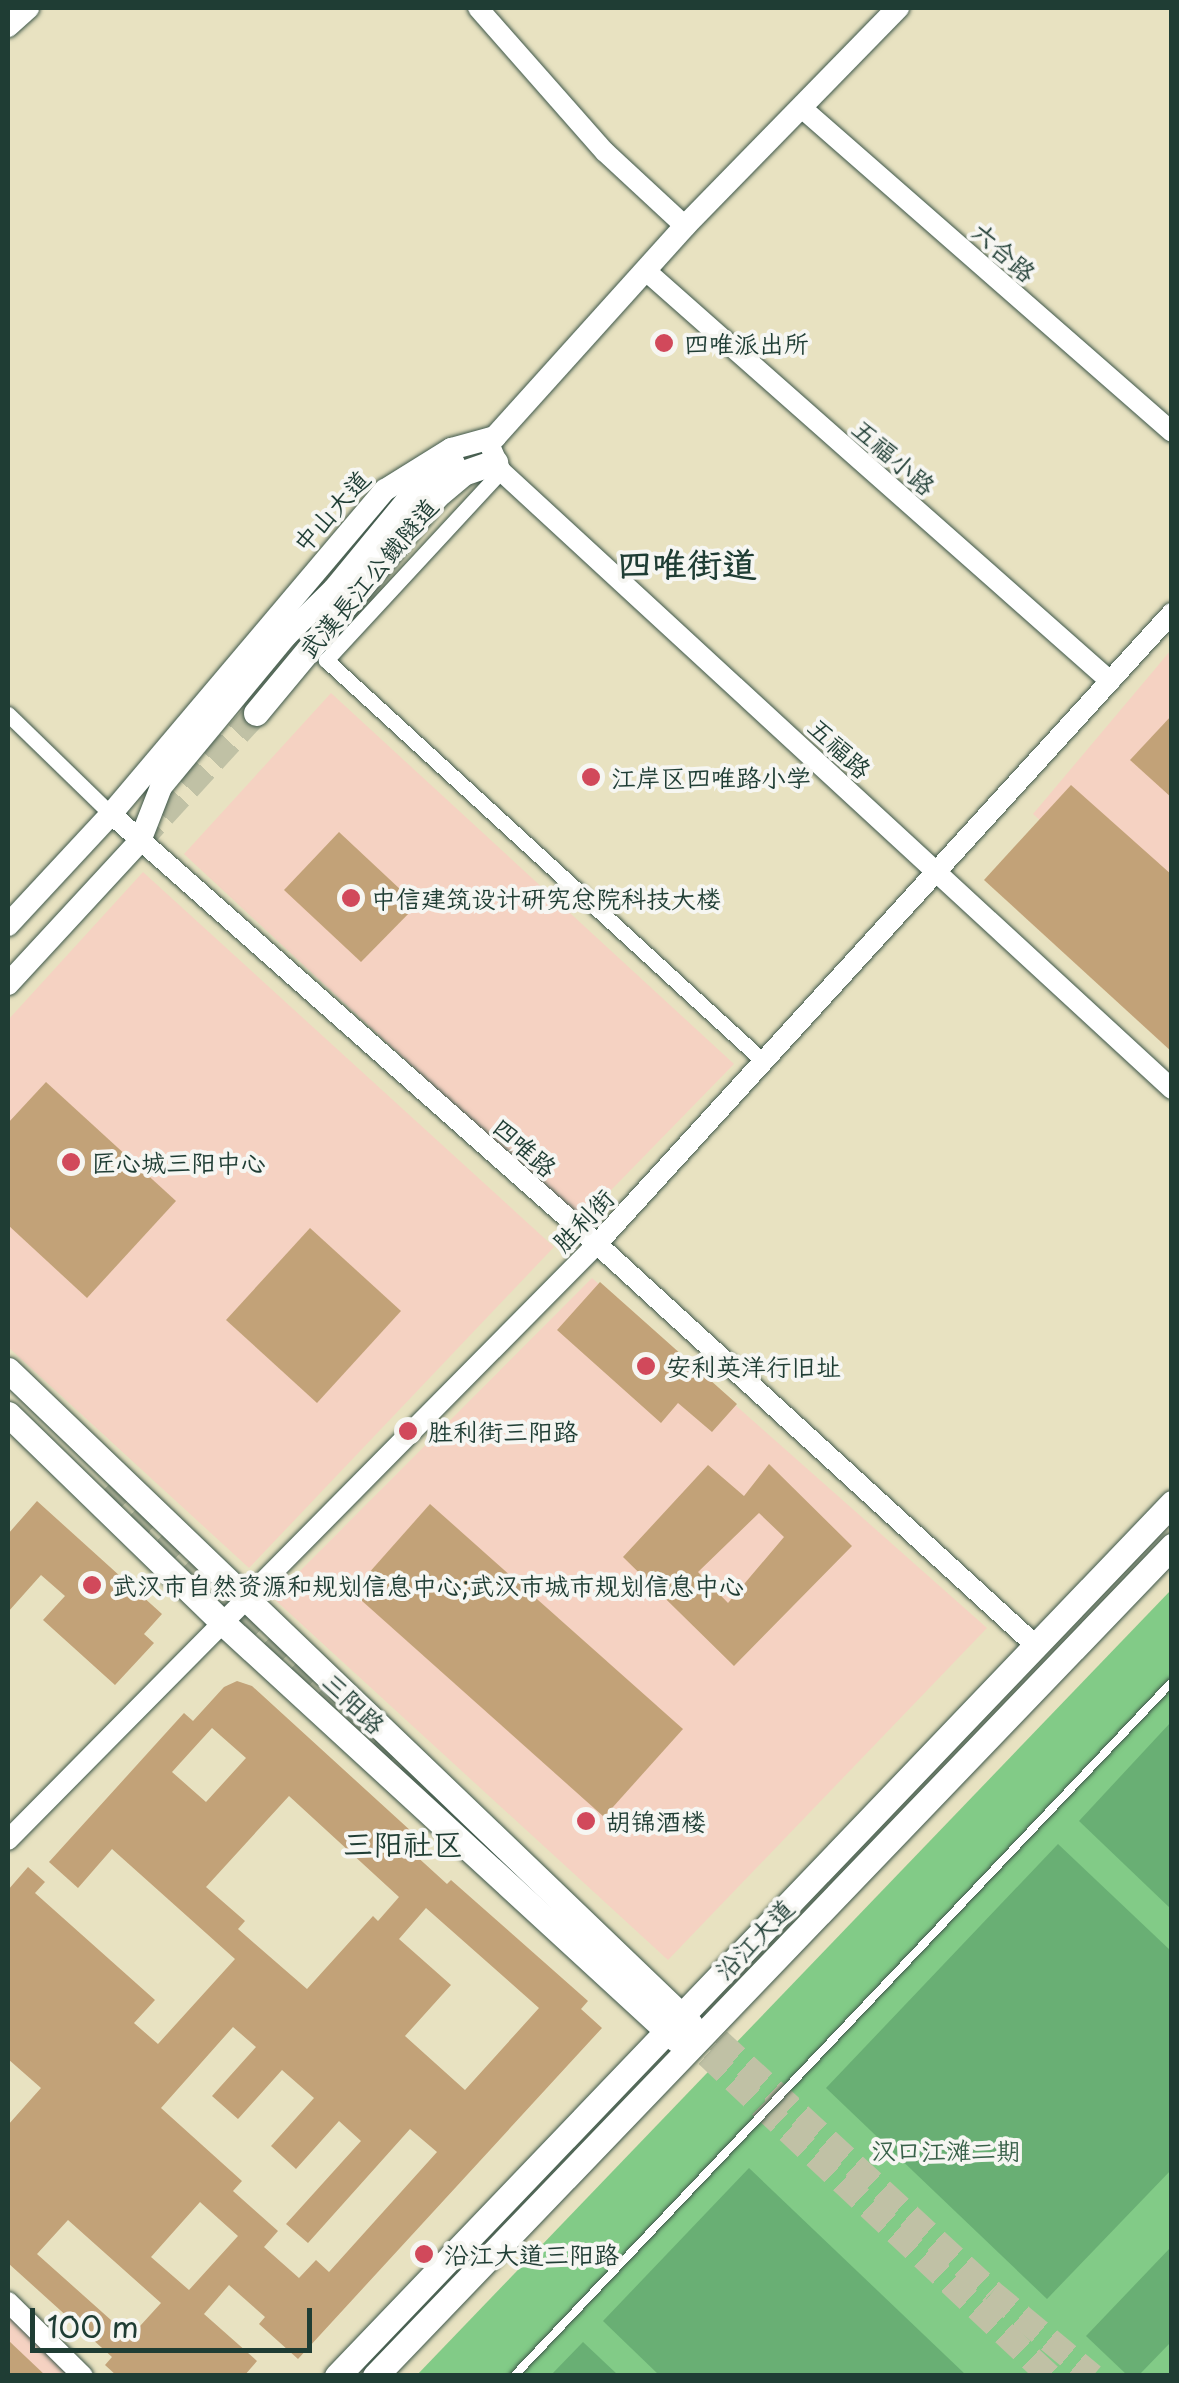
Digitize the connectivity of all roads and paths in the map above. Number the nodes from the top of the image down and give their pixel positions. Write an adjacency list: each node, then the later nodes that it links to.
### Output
1 (28, 8): 4 (main road)
2 (478, 8): 6 (street)
3 (898, 8): 5 (main road, 中山大道)
4 (8, 26)
5 (803, 109): 6 (main road, 中山大道); 8 (street, 六合路)
6 (685, 226): 7 (main road, 中山大道)
7 (645, 270): 9 (main road, 中山大道); 11 (street, 五福小路)
8 (1172, 432)
9 (495, 456): 12 (main road, 武漢長江公鐵隧道); 14 (main road, 中山大道); 15 (main road, 中山大道); 16 (street, 五福路); 19 (street, 中山大道)
10 (1172, 613): 11 (street, 胜利街)
11 (1110, 681): 16 (street, 胜利街)
12 (256, 713)
13 (8, 714): 14 (street)
14 (111, 814): 15 (street, 四唯路); 17 (main road, 中山大道)
15 (140, 841): 18 (main road, 中山大道); 21 (street, 四唯路)
16 (936, 870): 19 (street, 胜利街); 20 (street, 五福路)
17 (8, 925)
18 (8, 984)
19 (763, 1061): 21 (street, 胜利街)
20 (1172, 1089)
21 (597, 1244): 26 (street, 胜利街); 28 (street, 四唯路)
22 (8, 1370): 26 (main road, 三阳路)
23 (8, 1414): 27 (main road, 三阳路)
24 (1172, 1503): 28 (main road, 沿江大道)
25 (1172, 1546): 32 (main road, 沿江大道)
26 (245, 1598): 27 (street, 胜利街); 31 (main road, 三阳路)
27 (223, 1623): 30 (street, 胜利街); 31 (main road, 三阳路)
28 (1034, 1644): 31 (main road, 沿江大道)
29 (1172, 1682): 37 (lane)
30 (8, 1840)
31 (674, 2023): 32 (main road, 三阳路); 35 (main road, 沿江大道)
32 (694, 2042): 36 (main road, 沿江大道)
33 (8, 2302): 34 (street)
34 (83, 2376)
35 (338, 2376)
36 (375, 2376)
37 (514, 2376)

